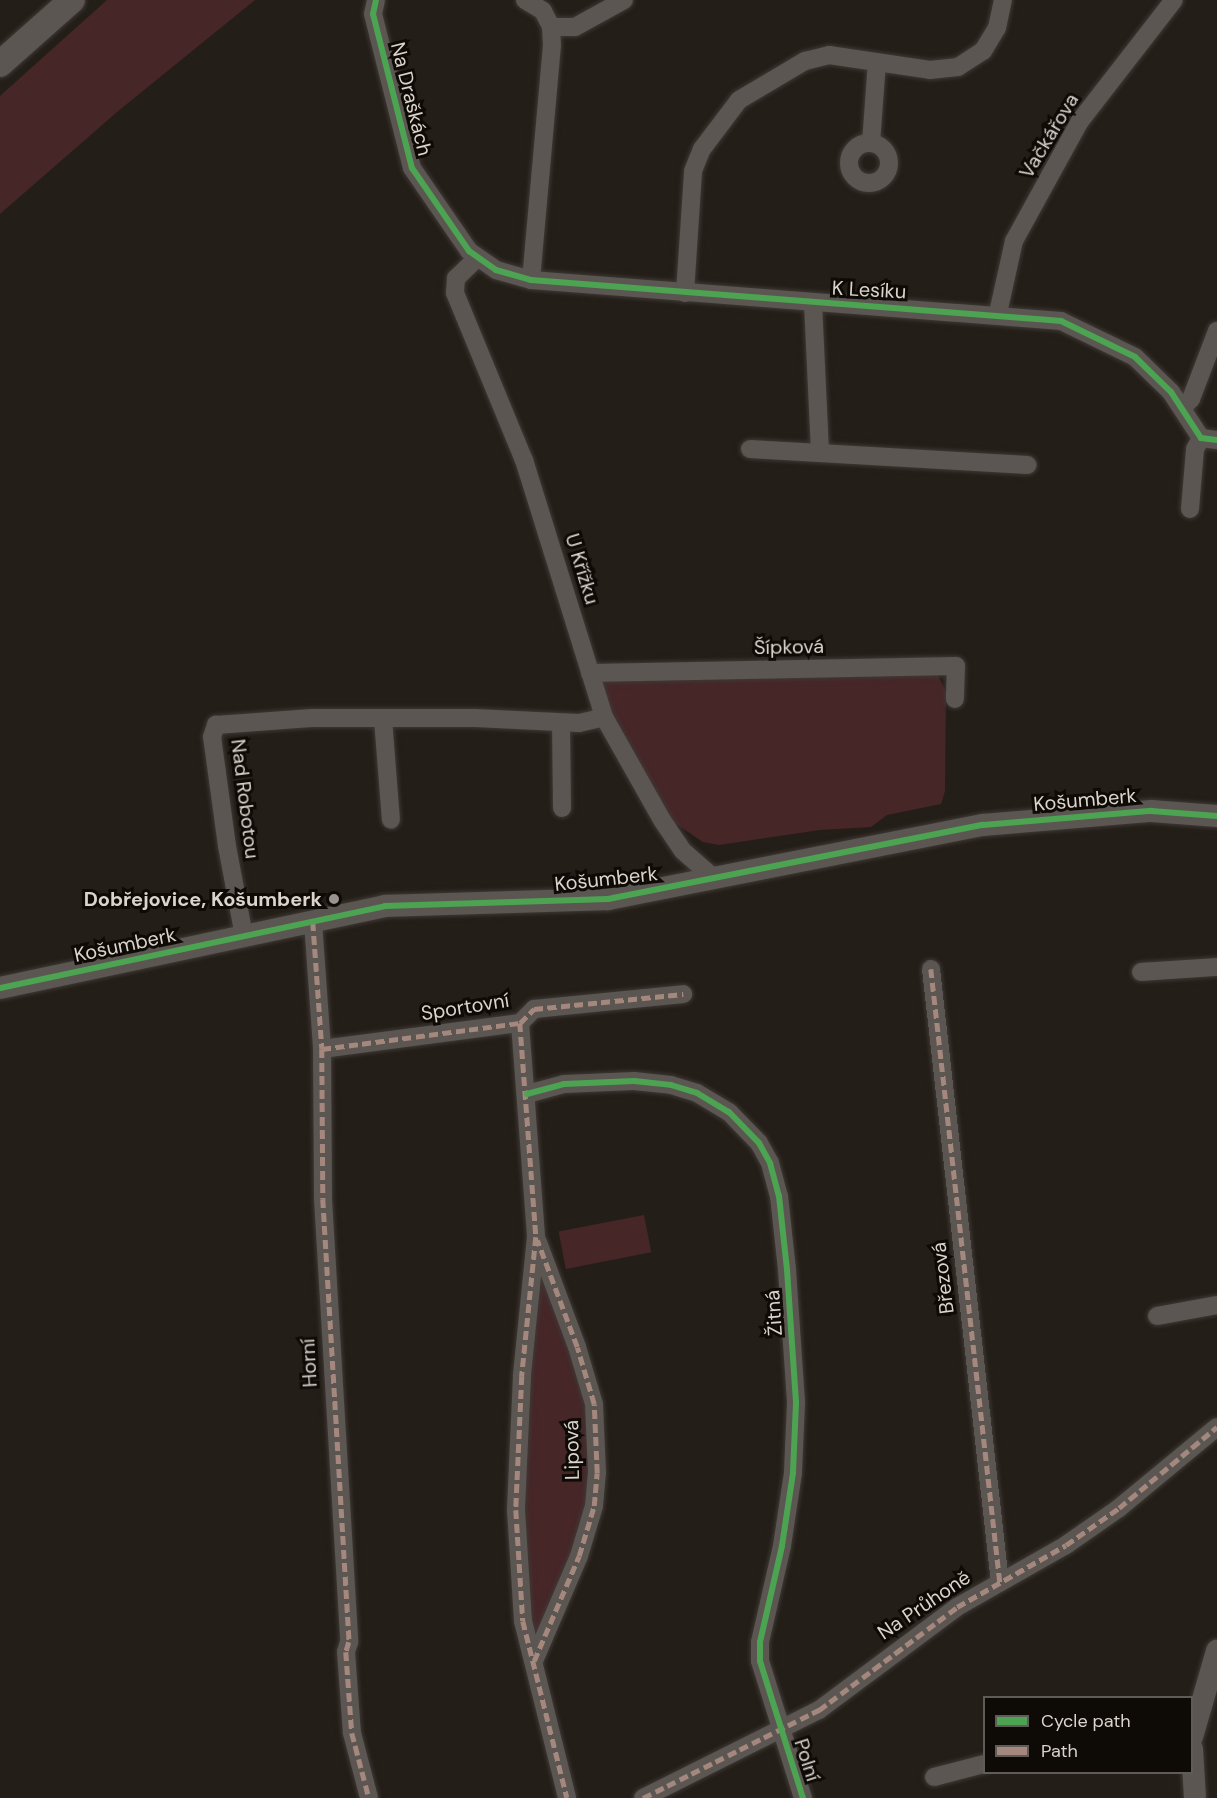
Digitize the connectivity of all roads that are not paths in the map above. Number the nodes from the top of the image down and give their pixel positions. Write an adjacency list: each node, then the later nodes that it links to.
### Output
1 (72, 0): 9 (main road)
2 (376, 0): 11 (street, Na Draškách)
3 (525, 0): 7 (street)
4 (624, 0): 7 (street)
5 (1003, 0): 8 (street)
6 (1174, 0): 15 (street, Vačkářova)
7 (551, 27): 12 (street)
8 (877, 63): 10 (street); 13 (street)
9 (0, 64)
10 (871, 143)
11 (476, 259): 12 (street, K Lesíku); 23 (street, U Křížku)
12 (531, 280): 13 (street, K Lesíku)
13 (685, 293): 14 (street, K Lesíku)
14 (813, 303): 15 (street, K Lesíku); 20 (street)
15 (998, 313): 17 (street, K Lesíku)
16 (1217, 331): 17 (street)
17 (1183, 407): 18 (street, K Lesíku)
18 (1209, 439): 22 (street)
19 (750, 449): 20 (street)
20 (820, 452): 21 (street)
21 (1028, 465)
22 (1190, 509)
23 (590, 673): 24 (street, Šípková); 25 (street, U Křížku)
24 (955, 699)
25 (604, 717): 27 (street, Nad Robotou); 31 (street, U Křížku)
26 (383, 719): 27 (street, Nad Robotou); 30 (street); 33 (street, Nad Robotou)
27 (561, 723): 28 (street)
28 (562, 808)
29 (1217, 816): 31 (street, Košumberk)
30 (391, 820)
31 (715, 879): 32 (street, Košumberk)
32 (313, 922): 33 (street, Košumberk); 40 (street, Horní)
33 (244, 936): 37 (street, Košumberk)
34 (1217, 967): 36 (street)
35 (931, 969): 46 (street, Březová)
36 (1141, 972)
37 (0, 988)
38 (683, 994): 39 (street, Sportovní)
39 (520, 1023): 40 (street, Sportovní); 41 (street, Lipová)
40 (322, 1049): 54 (street, Horní)
41 (527, 1094): 42 (street, Lipová); 50 (street, Žitná)
42 (536, 1238): 48 (street, Lipová); 48 (street, Lipová)
43 (1217, 1305): 44 (street)
44 (1157, 1316)
45 (1217, 1427): 46 (street, Na Průhoně)
46 (1000, 1582): 50 (street, Na Průhoně)
47 (1217, 1651): 49 (street)
48 (534, 1661): 55 (street, Lipová)
49 (1194, 1714)
50 (781, 1731): 56 (street, Na Průhoně); 57 (street, Polní)
51 (983, 1764): 53 (street)
52 (1193, 1774): 58 (street)
53 (934, 1777)
54 (369, 1798)
55 (567, 1798)
56 (643, 1798)
57 (803, 1798)
58 (1195, 1798)

